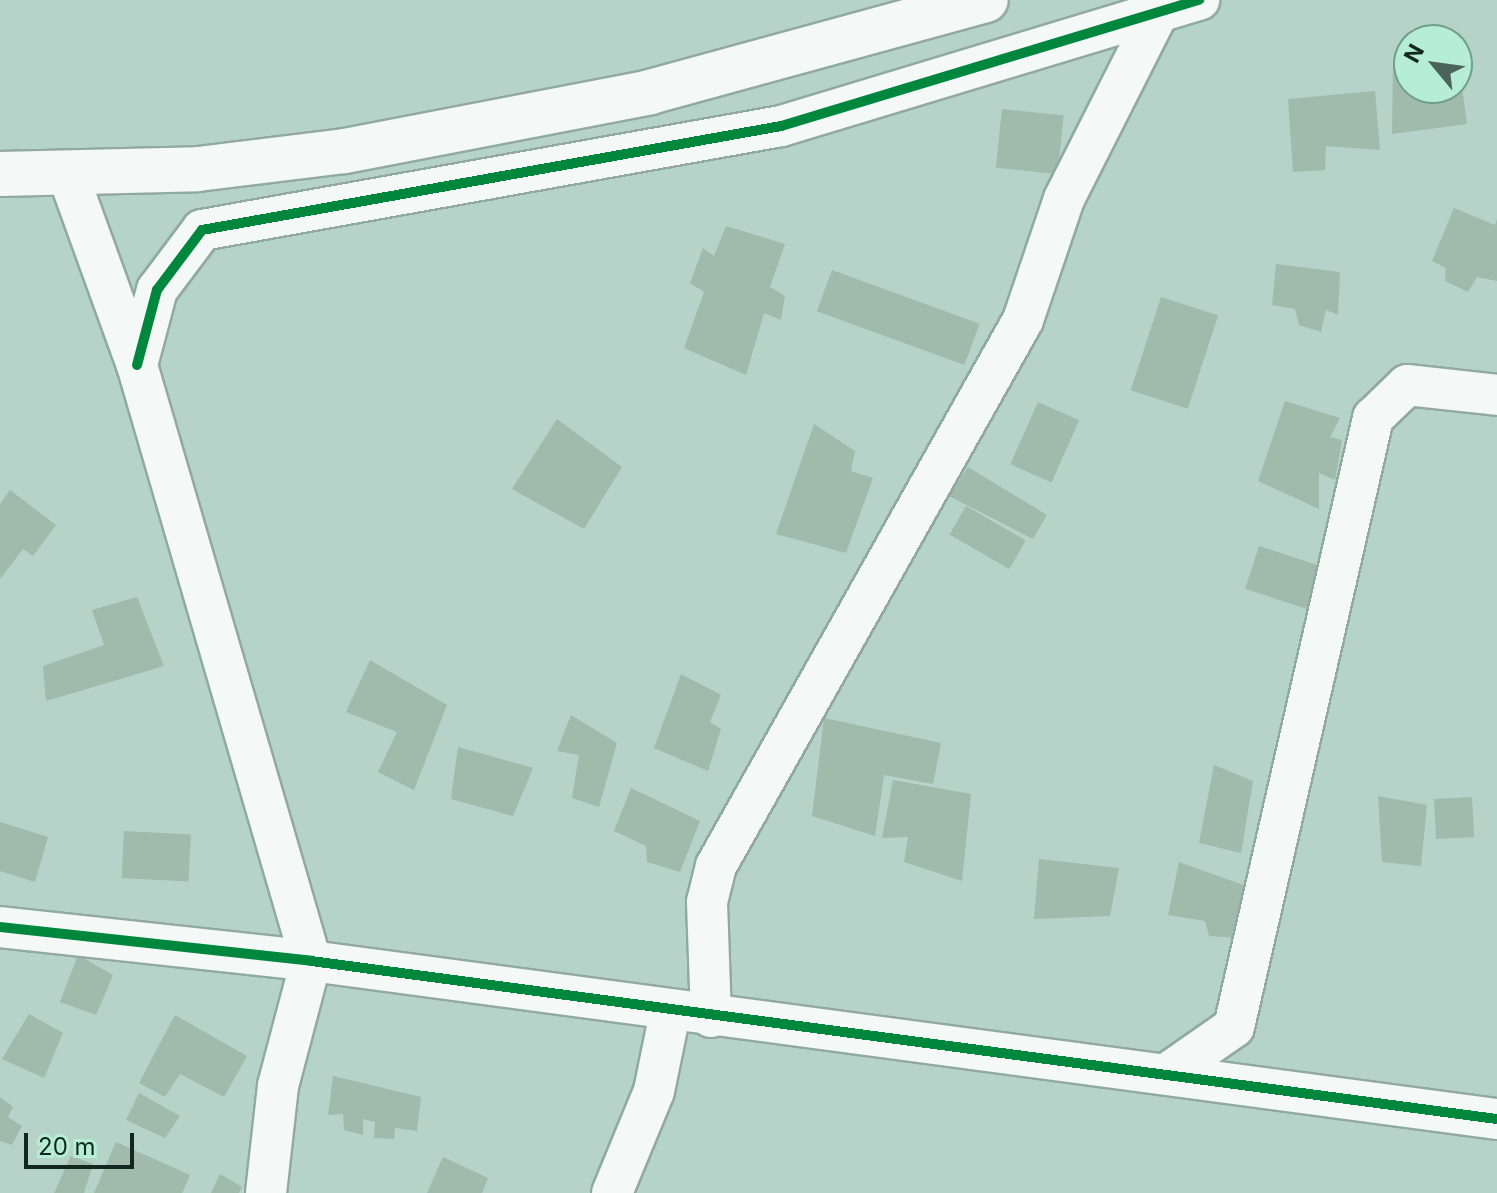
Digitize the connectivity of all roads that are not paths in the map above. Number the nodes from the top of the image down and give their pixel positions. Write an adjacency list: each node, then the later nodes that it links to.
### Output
1 (986, 0): 4 (main road)
2 (1199, 0): 3 (street)
3 (1156, 17): 6 (street); 11 (street)
4 (67, 172): 5 (main road); 6 (street)
5 (0, 174)
6 (137, 365): 9 (street)
7 (1497, 395): 12 (street)
8 (0, 927): 9 (street)
9 (311, 961): 10 (street); 14 (street)
10 (670, 1013): 11 (street); 15 (street)
11 (711, 1017): 12 (street)
12 (1168, 1073): 13 (street)
13 (1497, 1119)
14 (266, 1193)
15 (612, 1193)

